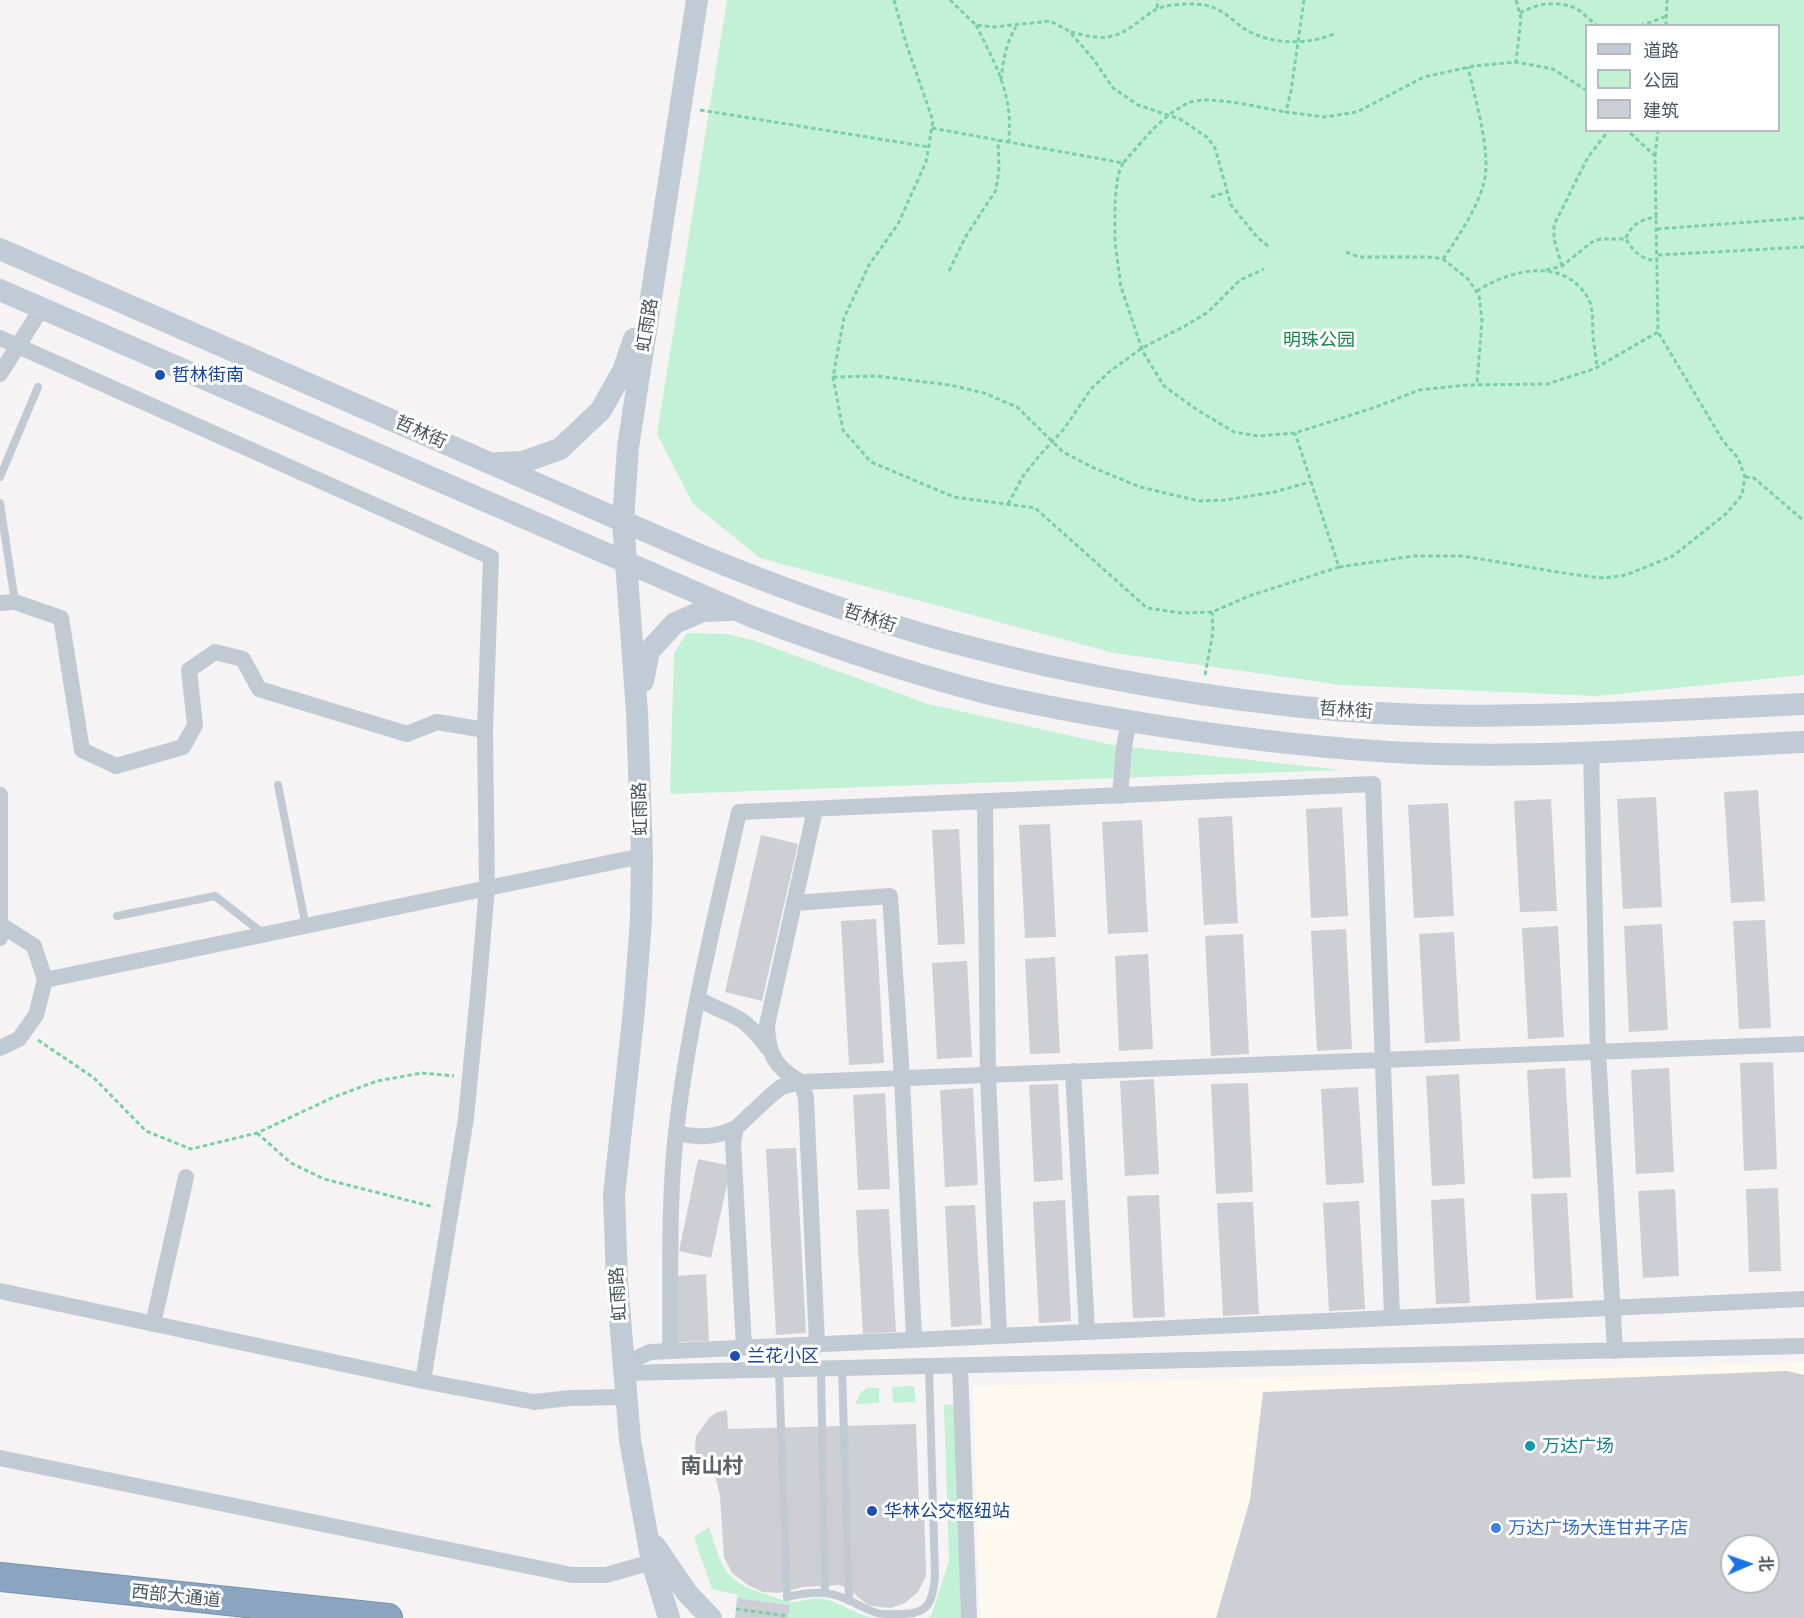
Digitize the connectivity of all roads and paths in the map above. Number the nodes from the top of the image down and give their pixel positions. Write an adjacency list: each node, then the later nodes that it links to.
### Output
1 (697, 0): 23 (street, 虹雨路)
2 (894, 0): 26 (path)
3 (951, 0): 14 (path)
4 (1158, 0): 8 (path)
5 (1304, 0): 18 (path)
6 (1516, 0): 9 (path)
7 (1666, 0): 10 (path)
8 (1157, 8): 16 (path); 18 (path)
9 (1520, 13): 11 (path); 19 (path)
10 (1666, 16): 12 (path); 13 (path)
11 (1594, 24)
12 (1645, 24)
13 (1666, 24)
14 (976, 25): 15 (path); 21 (path)
15 (1017, 26): 16 (path); 21 (path)
16 (1070, 31): 25 (path)
17 (1336, 33): 18 (path)
18 (1297, 42): 24 (path)
19 (1516, 62): 20 (path); 22 (path)
20 (1468, 68): 24 (path); 46 (path)
21 (1001, 82): 31 (path)
22 (1585, 89)
23 (681, 107): 32 (path); 52 (street, 虹雨路)
24 (1286, 112): 25 (path)
25 (1170, 115): 34 (path); 35 (path)
26 (932, 128): 30 (path); 32 (path)
27 (1607, 132): 48 (path)
28 (1629, 132): 33 (path)
29 (1658, 132): 33 (path)
30 (998, 140): 31 (path); 50 (path)
31 (1009, 143): 34 (path)
32 (929, 147): 62 (path)
33 (1655, 156): 37 (path)
34 (1123, 163): 59 (path)
35 (1228, 192): 36 (path); 41 (path)
36 (1211, 197)
37 (1657, 217): 39 (path); 40 (path)
38 (1804, 218): 39 (path)
39 (1657, 229): 45 (path)
40 (1626, 239): 47 (path); 48 (path)
41 (1268, 246)
42 (1804, 247): 45 (path)
43 (0, 249): 67 (street, 哲林街)
44 (1346, 252): 46 (path)
45 (1658, 255): 47 (path)
46 (1443, 259): 54 (path)
47 (1658, 261): 56 (path)
48 (1562, 266): 51 (path)
49 (1264, 269): 59 (path)
50 (949, 271)
51 (1544, 271): 54 (path); 60 (path)
52 (655, 272): 67 (street); 73 (street, 虹雨路)
53 (0, 290): 55 (street, 哲林街)
54 (1477, 291): 63 (path)
55 (42, 308): 58 (street); 75 (street, 哲林街)
56 (1658, 332): 60 (path); 69 (path)
57 (0, 338): 58 (street)
58 (18, 346): 61 (street); 84 (street)
59 (1142, 348): 65 (path); 66 (path)
60 (1597, 367): 63 (path)
61 (0, 374)
62 (833, 377): 66 (path); 72 (path)
63 (1477, 384): 65 (path)
64 (38, 387): 68 (lane)
65 (1295, 432): 70 (path)
66 (1053, 442): 70 (path); 72 (path)
67 (491, 463): 73 (street, 哲林街)
68 (0, 477)
69 (1745, 477): 74 (path); 76 (path)
70 (1311, 482): 76 (path)
71 (0, 503): 77 (lane)
72 (1008, 504): 79 (path)
73 (623, 521): 75 (street, 虹雨路); 80 (street, 哲林街)
74 (1804, 521)
75 (625, 562): 78 (street, 哲林街); 82 (street, 虹雨路)
76 (1339, 567): 79 (path)
77 (7, 602): 84 (street)
78 (740, 612): 82 (street); 83 (street, 哲林街)
79 (1212, 612): 80 (path)
80 (1200, 695): 81 (street, 哲林街)
81 (1804, 704)
82 (637, 712): 92 (street, 虹雨路)
83 (1129, 721): 86 (street, 哲林街); 89 (street)
84 (485, 730): 93 (street)
85 (1804, 742): 86 (street, 哲林街)
86 (1591, 752): 104 (street)
87 (278, 785): 96 (lane)
88 (0, 795): 97 (street)
89 (1120, 796): 90 (street); 106 (street)
90 (985, 802): 91 (street); 108 (street)
91 (815, 810): 94 (street); 100 (street)
92 (642, 856): 93 (street); 136 (street, 虹雨路)
93 (487, 887): 96 (street); 109 (street)
94 (794, 903): 105 (street); 110 (street)
95 (117, 916): 98 (lane)
96 (306, 927): 98 (street)
97 (1, 932): 99 (street)
98 (265, 935): 99 (street)
99 (45, 980): 101 (street)
100 (698, 999): 105 (street); 115 (street)
101 (25, 1030): 103 (street); 114 (path)
102 (1804, 1044): 104 (street)
103 (0, 1048)
104 (1598, 1052): 106 (street); 120 (street)
105 (773, 1057): 111 (street); 112 (street)
106 (1383, 1058): 107 (street); 121 (street)
107 (1073, 1071): 108 (street); 123 (street)
108 (988, 1075): 110 (street); 124 (street)
109 (470, 1078): 114 (path); 117 (street)
110 (902, 1078): 111 (street); 125 (street)
111 (801, 1082): 112 (street); 126 (street)
112 (771, 1094): 113 (street)
113 (736, 1128): 115 (street); 128 (street)
114 (257, 1133): 117 (path)
115 (676, 1133): 129 (street)
116 (186, 1177): 122 (street)
117 (451, 1212): 137 (street)
118 (0, 1291): 122 (street)
119 (1804, 1299): 120 (street)
120 (1613, 1307): 121 (street); 130 (street)
121 (1392, 1317): 123 (street)
122 (153, 1324): 137 (street)
123 (1087, 1331): 124 (street)
124 (999, 1335): 125 (street)
125 (914, 1340): 126 (street)
126 (817, 1344): 128 (street)
127 (1804, 1346): 130 (street)
128 (744, 1347): 129 (street)
129 (670, 1351): 136 (street)
130 (1616, 1351): 131 (street)
131 (960, 1366): 132 (street); 150 (street)
132 (929, 1367): 134 (street); 144 (lane)
133 (821, 1370): 134 (street); 135 (street); 143 (lane)
134 (842, 1370): 144 (lane)
135 (779, 1371): 136 (street); 143 (lane)
136 (624, 1373): 138 (street, 虹雨路)
137 (423, 1381): 138 (street)
138 (626, 1396): 140 (street, 虹雨路)
139 (0, 1458): 141 (street)
140 (646, 1533): 141 (street, 虹雨路); 149 (street)
141 (652, 1562): 148 (street, 虹雨路)
142 (0, 1577): 147 (highway, 西部大通道)
143 (825, 1593): 144 (lane)
144 (849, 1599)
145 (736, 1609): 146 (path)
146 (788, 1616)
147 (388, 1618)
148 (669, 1618)
149 (711, 1618)
150 (969, 1618)

